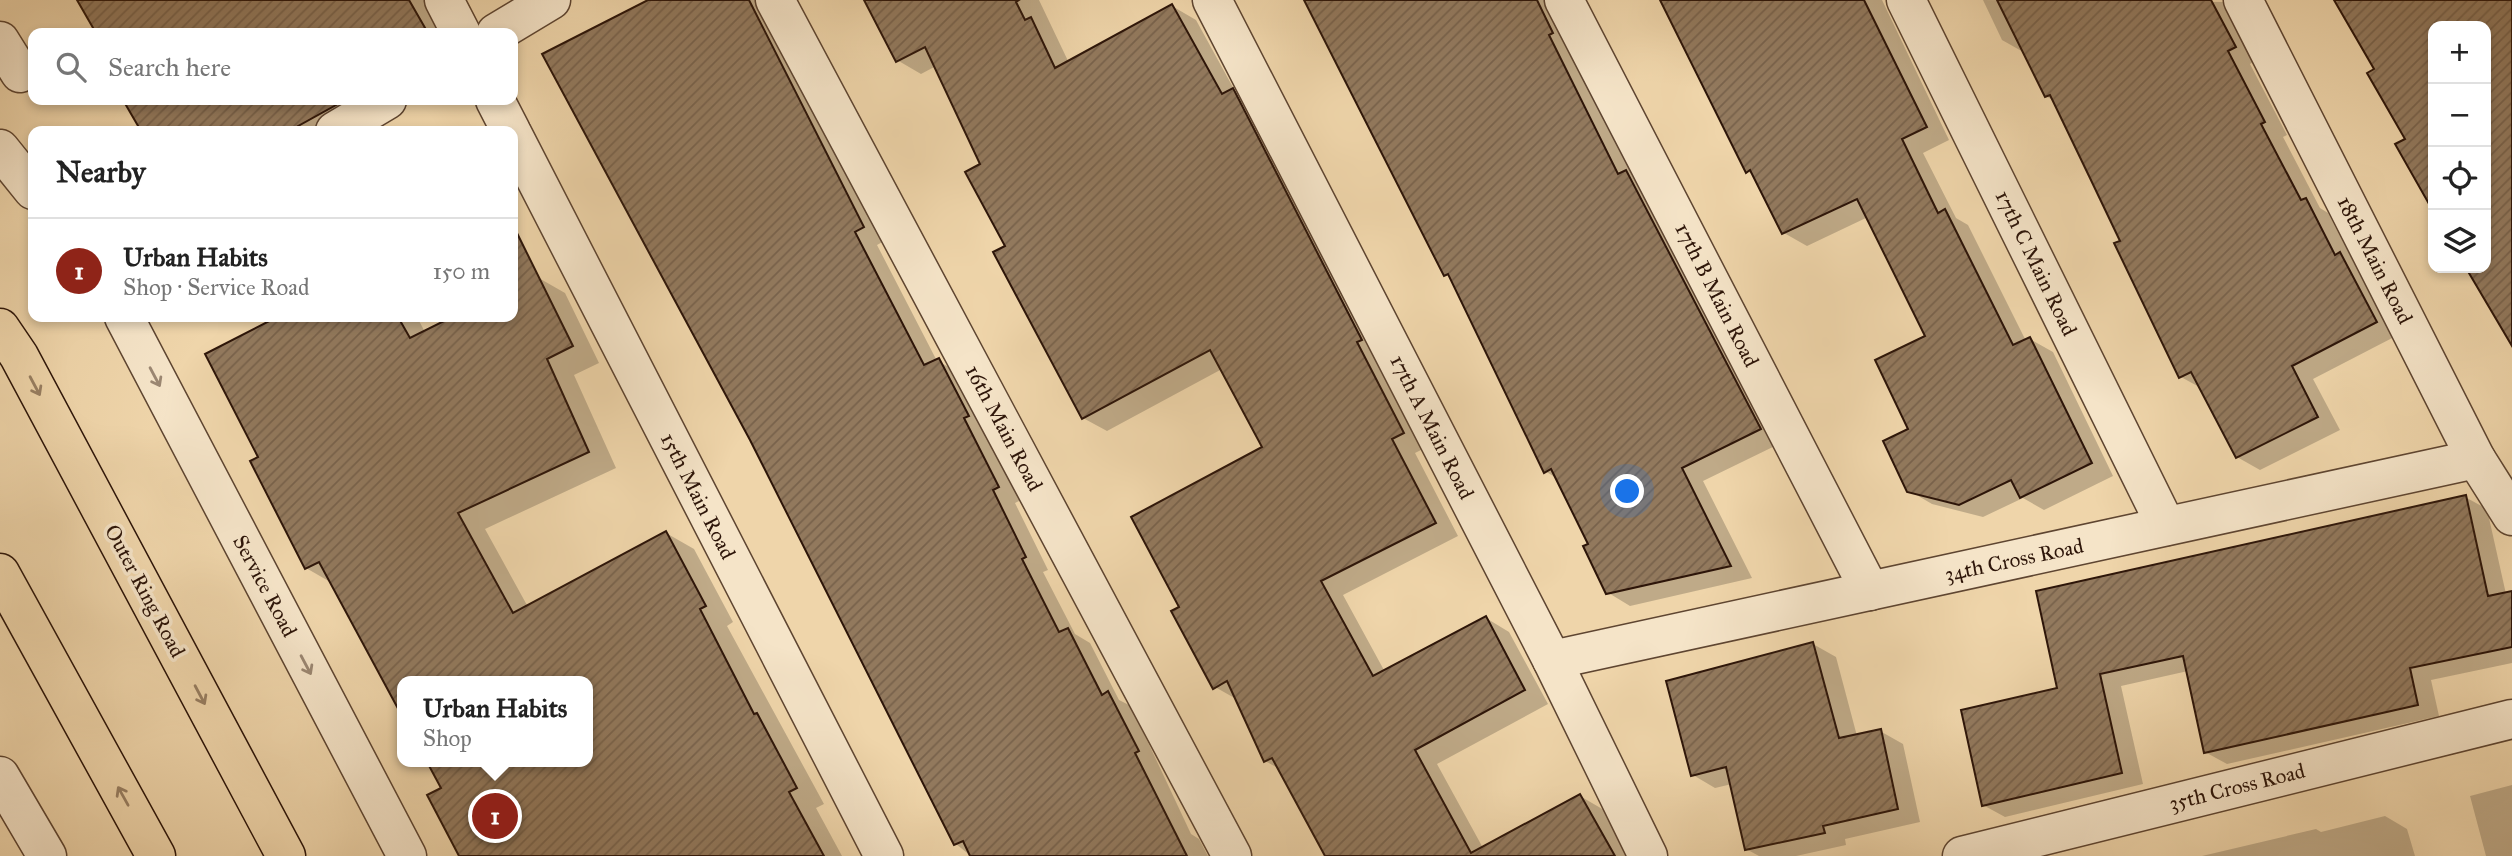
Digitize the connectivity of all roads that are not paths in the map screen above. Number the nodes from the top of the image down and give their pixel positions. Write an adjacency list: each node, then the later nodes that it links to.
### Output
1 (444, 0): 8 (street)
2 (551, 0): 9 (street)
3 (775, 0): 34 (street, 16th Main Road)
4 (1212, 0): 26 (street, 17th A Main Road)
5 (1564, 0): 25 (street, 17th B Main Road)
6 (1906, 0): 23 (street, 17th C Main Road)
7 (2243, 0): 21 (street, 18th Main Road)
8 (458, 28)
9 (504, 28)
10 (0, 41): 11 (street)
11 (20, 73)
12 (379, 105): 14 (street)
13 (498, 105): 15 (street, 15th Main Road)
14 (343, 126)
15 (508, 126)
16 (518, 145): 33 (street, 15th Main Road)
17 (0, 149): 18 (street)
18 (28, 184)
19 (127, 322): 32 (street, Service Road, one-way to 32)
20 (0, 328): 31 (highway, Outer Ring Road, one-way to 31)
21 (2476, 459): 22 (street, 18th Main Road); 23 (street, 34th Cross Road)
22 (2512, 516)
23 (2166, 526): 25 (street, 34th Cross Road)
24 (0, 573): 30 (highway, one-way to 24)
25 (1870, 591): 26 (street, 34th Cross Road)
26 (1552, 660): 35 (street, 17th A Main Road)
27 (2512, 719): 36 (street, 35th Cross Road)
28 (0, 776): 29 (street)
29 (47, 856)
30 (156, 856)
31 (286, 856)
32 (407, 856)
33 (884, 856)
34 (1232, 856)
35 (1648, 856)
36 (1962, 856)

